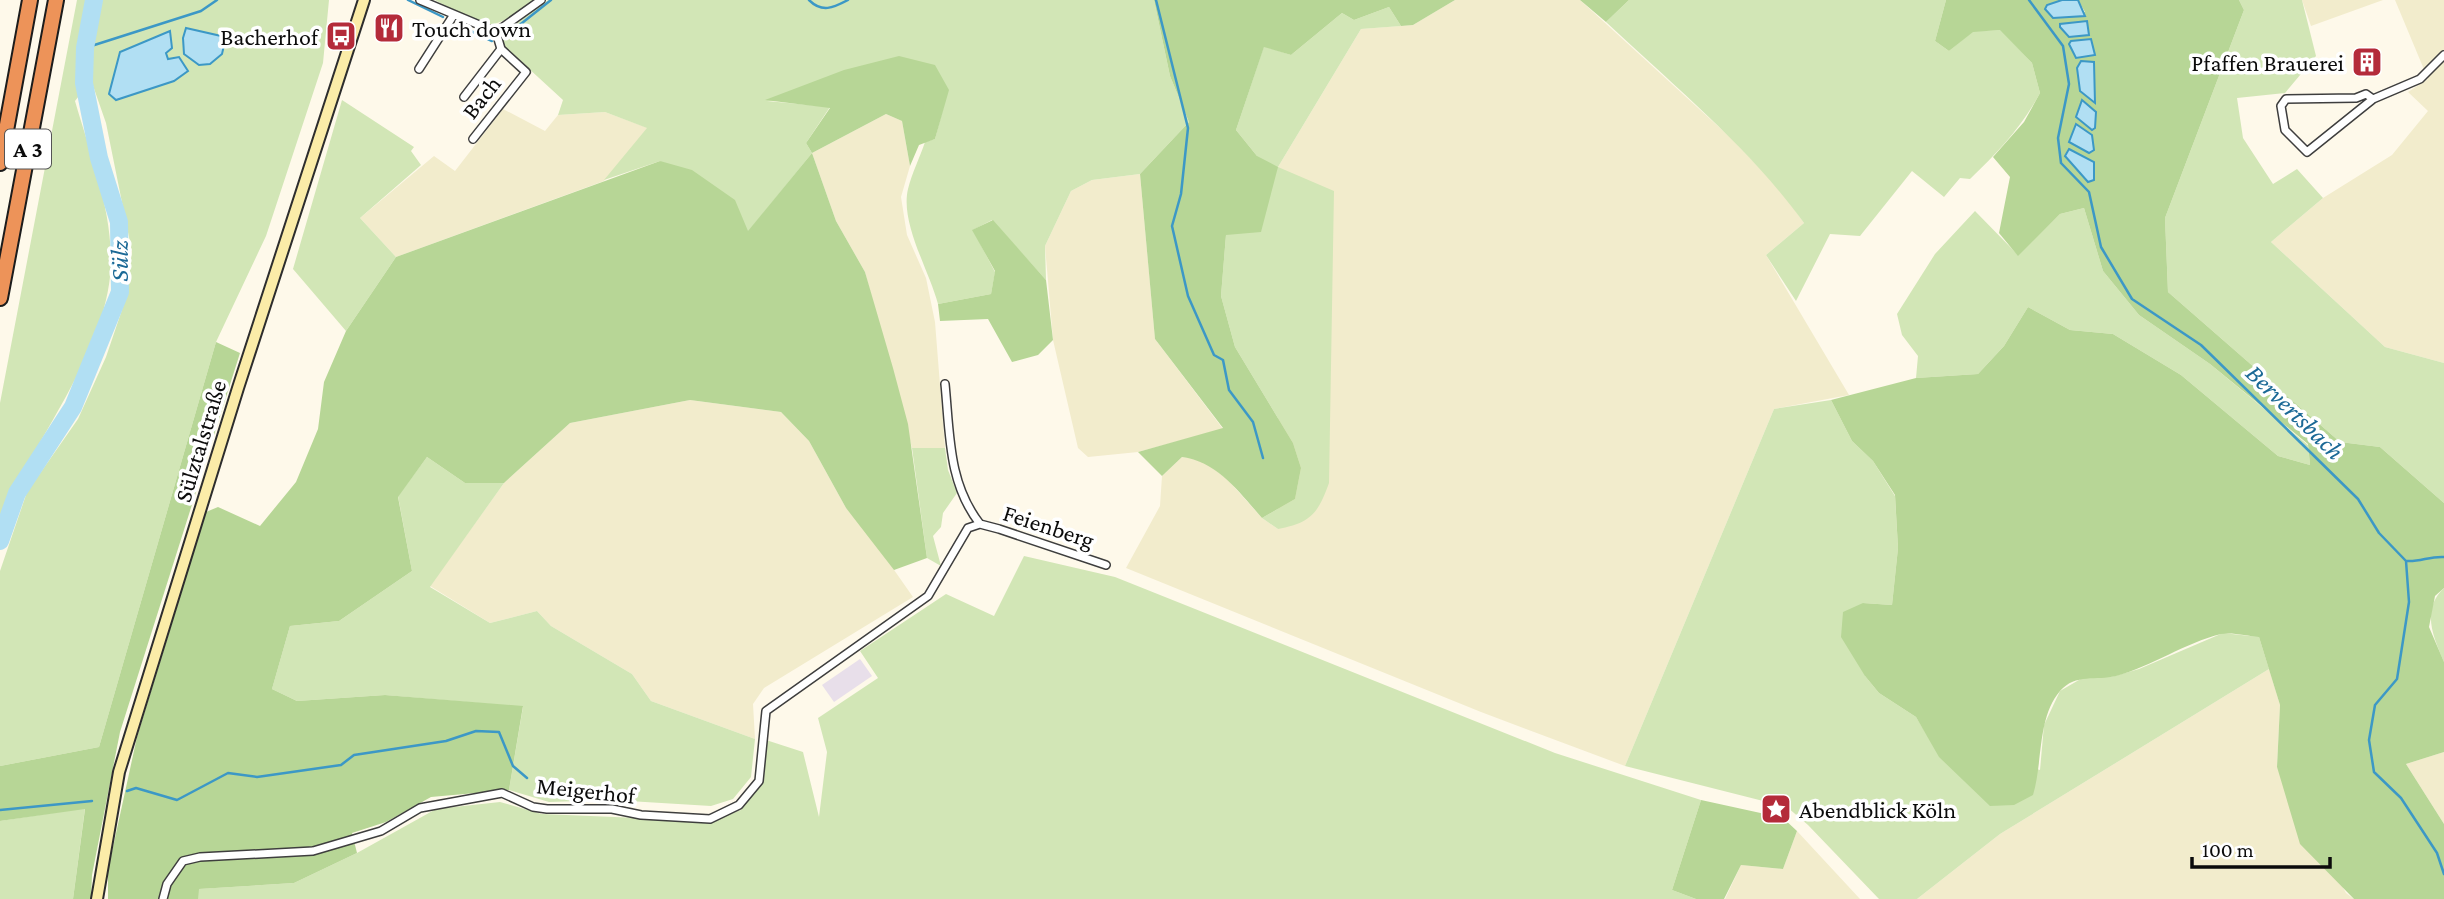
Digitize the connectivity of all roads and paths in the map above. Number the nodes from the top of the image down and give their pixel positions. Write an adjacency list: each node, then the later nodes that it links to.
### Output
1 (30, 0): 14 (highway, A 3)
2 (57, 0): 15 (highway, A 3)
3 (364, 0): 20 (main road, Sülztalstraße)
4 (421, 0): 6 (street)
5 (541, 0): 7 (street)
6 (453, 16): 7 (street); 10 (street)
7 (496, 32): 8 (street, Bach)
8 (501, 49): 11 (street, Bach); 13 (street, Bach)
9 (2444, 55): 12 (street)
10 (419, 69)
11 (464, 97)
12 (2373, 99): 12 (street)
13 (472, 139)
14 (0, 163)
15 (0, 298)
16 (945, 384): 17 (street, Feienberg)
17 (980, 524): 18 (street, Feienberg); 19 (street, Feienberg)
18 (1105, 565)
19 (928, 597): 21 (street, Meigerhof)
20 (97, 899)
21 (163, 899)

